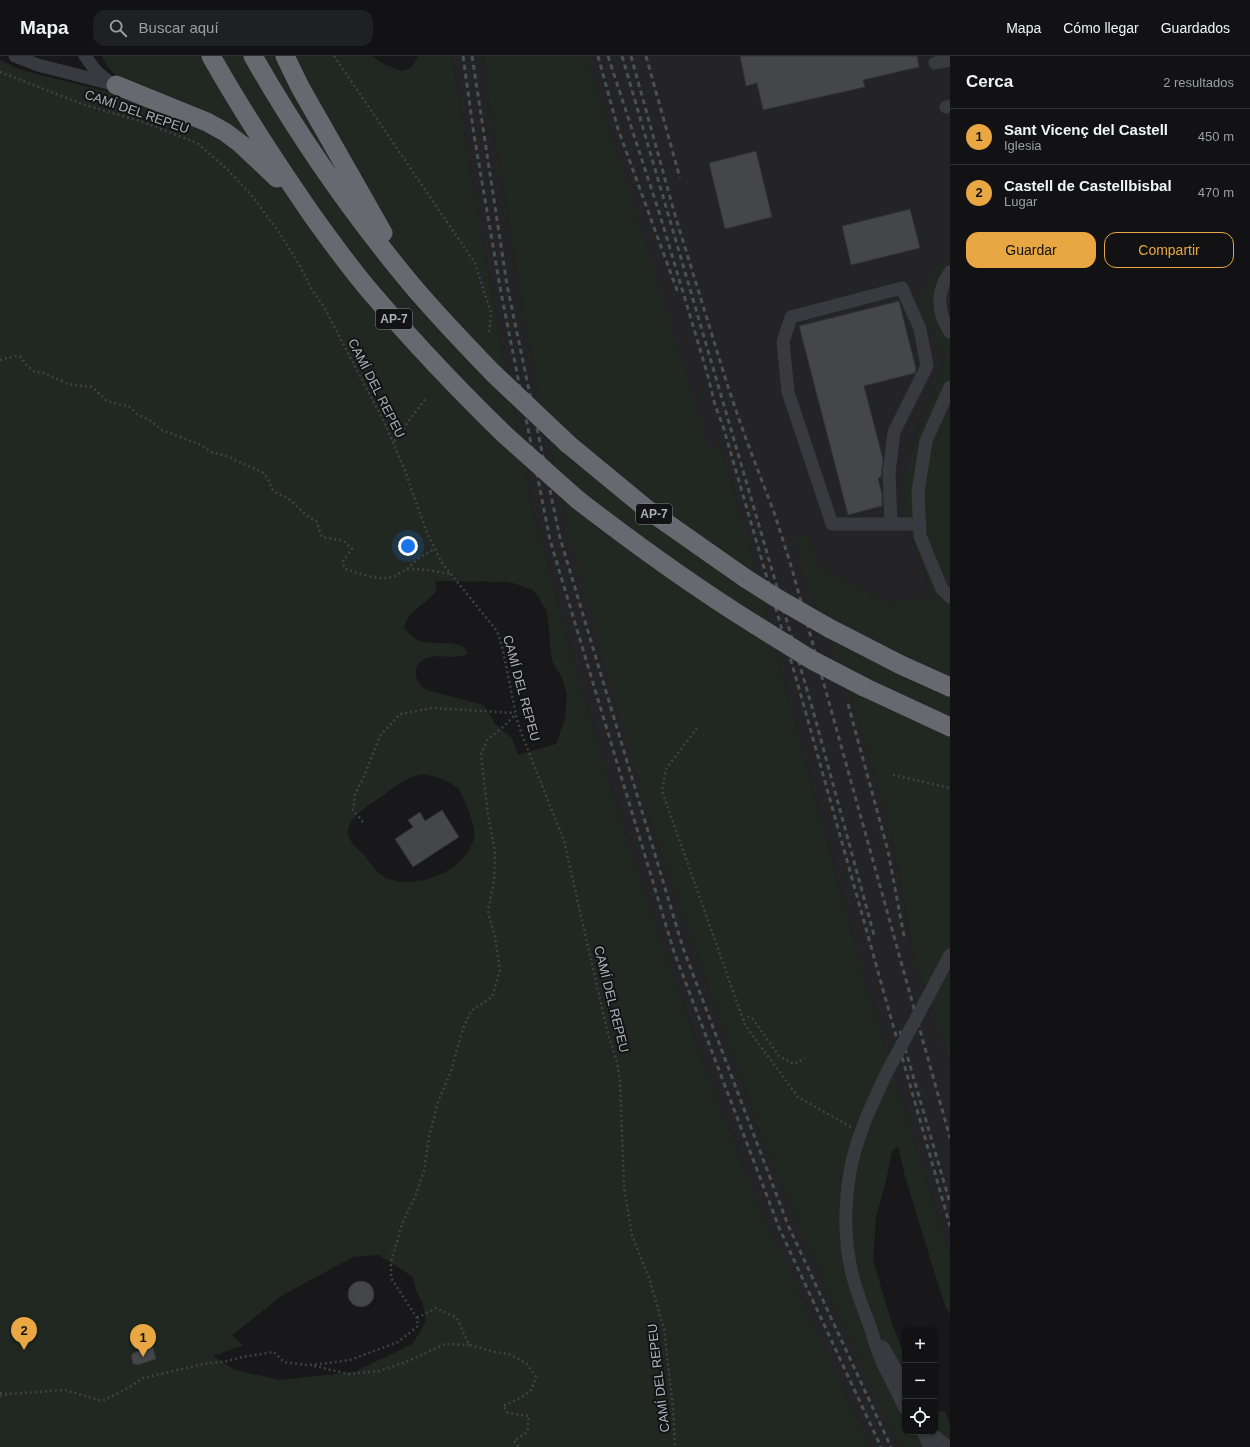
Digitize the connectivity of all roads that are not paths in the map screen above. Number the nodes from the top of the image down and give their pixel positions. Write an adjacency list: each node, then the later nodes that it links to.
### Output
1 (15, 56): 9 (street)
2 (28, 56): 9 (street)
3 (85, 56): 10 (street)
4 (211, 56): 11 (highway, AP-7)
5 (253, 56): 13 (highway, AP-7)
6 (285, 56): 13 (highway)
7 (950, 60): 8 (street)
8 (935, 63)
9 (48, 67): 10 (street)
10 (116, 85): 11 (highway)
11 (297, 194): 20 (highway, AP-7, bridge)
12 (950, 272): 14 (street)
13 (412, 285): 19 (highway, AP-7, bridge)
14 (950, 332)
15 (950, 387): 17 (street)
16 (891, 524): 16 (street); 17 (street)
17 (920, 524): 18 (street)
18 (950, 597)
19 (950, 687)
20 (950, 727)
21 (950, 955): 22 (street, bridge)
22 (870, 1325): 23 (street); 24 (street)
23 (902, 1380)
24 (902, 1402)
25 (918, 1435): 27 (street)
26 (929, 1436): 28 (street); 29 (street)
27 (924, 1447)
28 (938, 1447)
29 (948, 1447)

